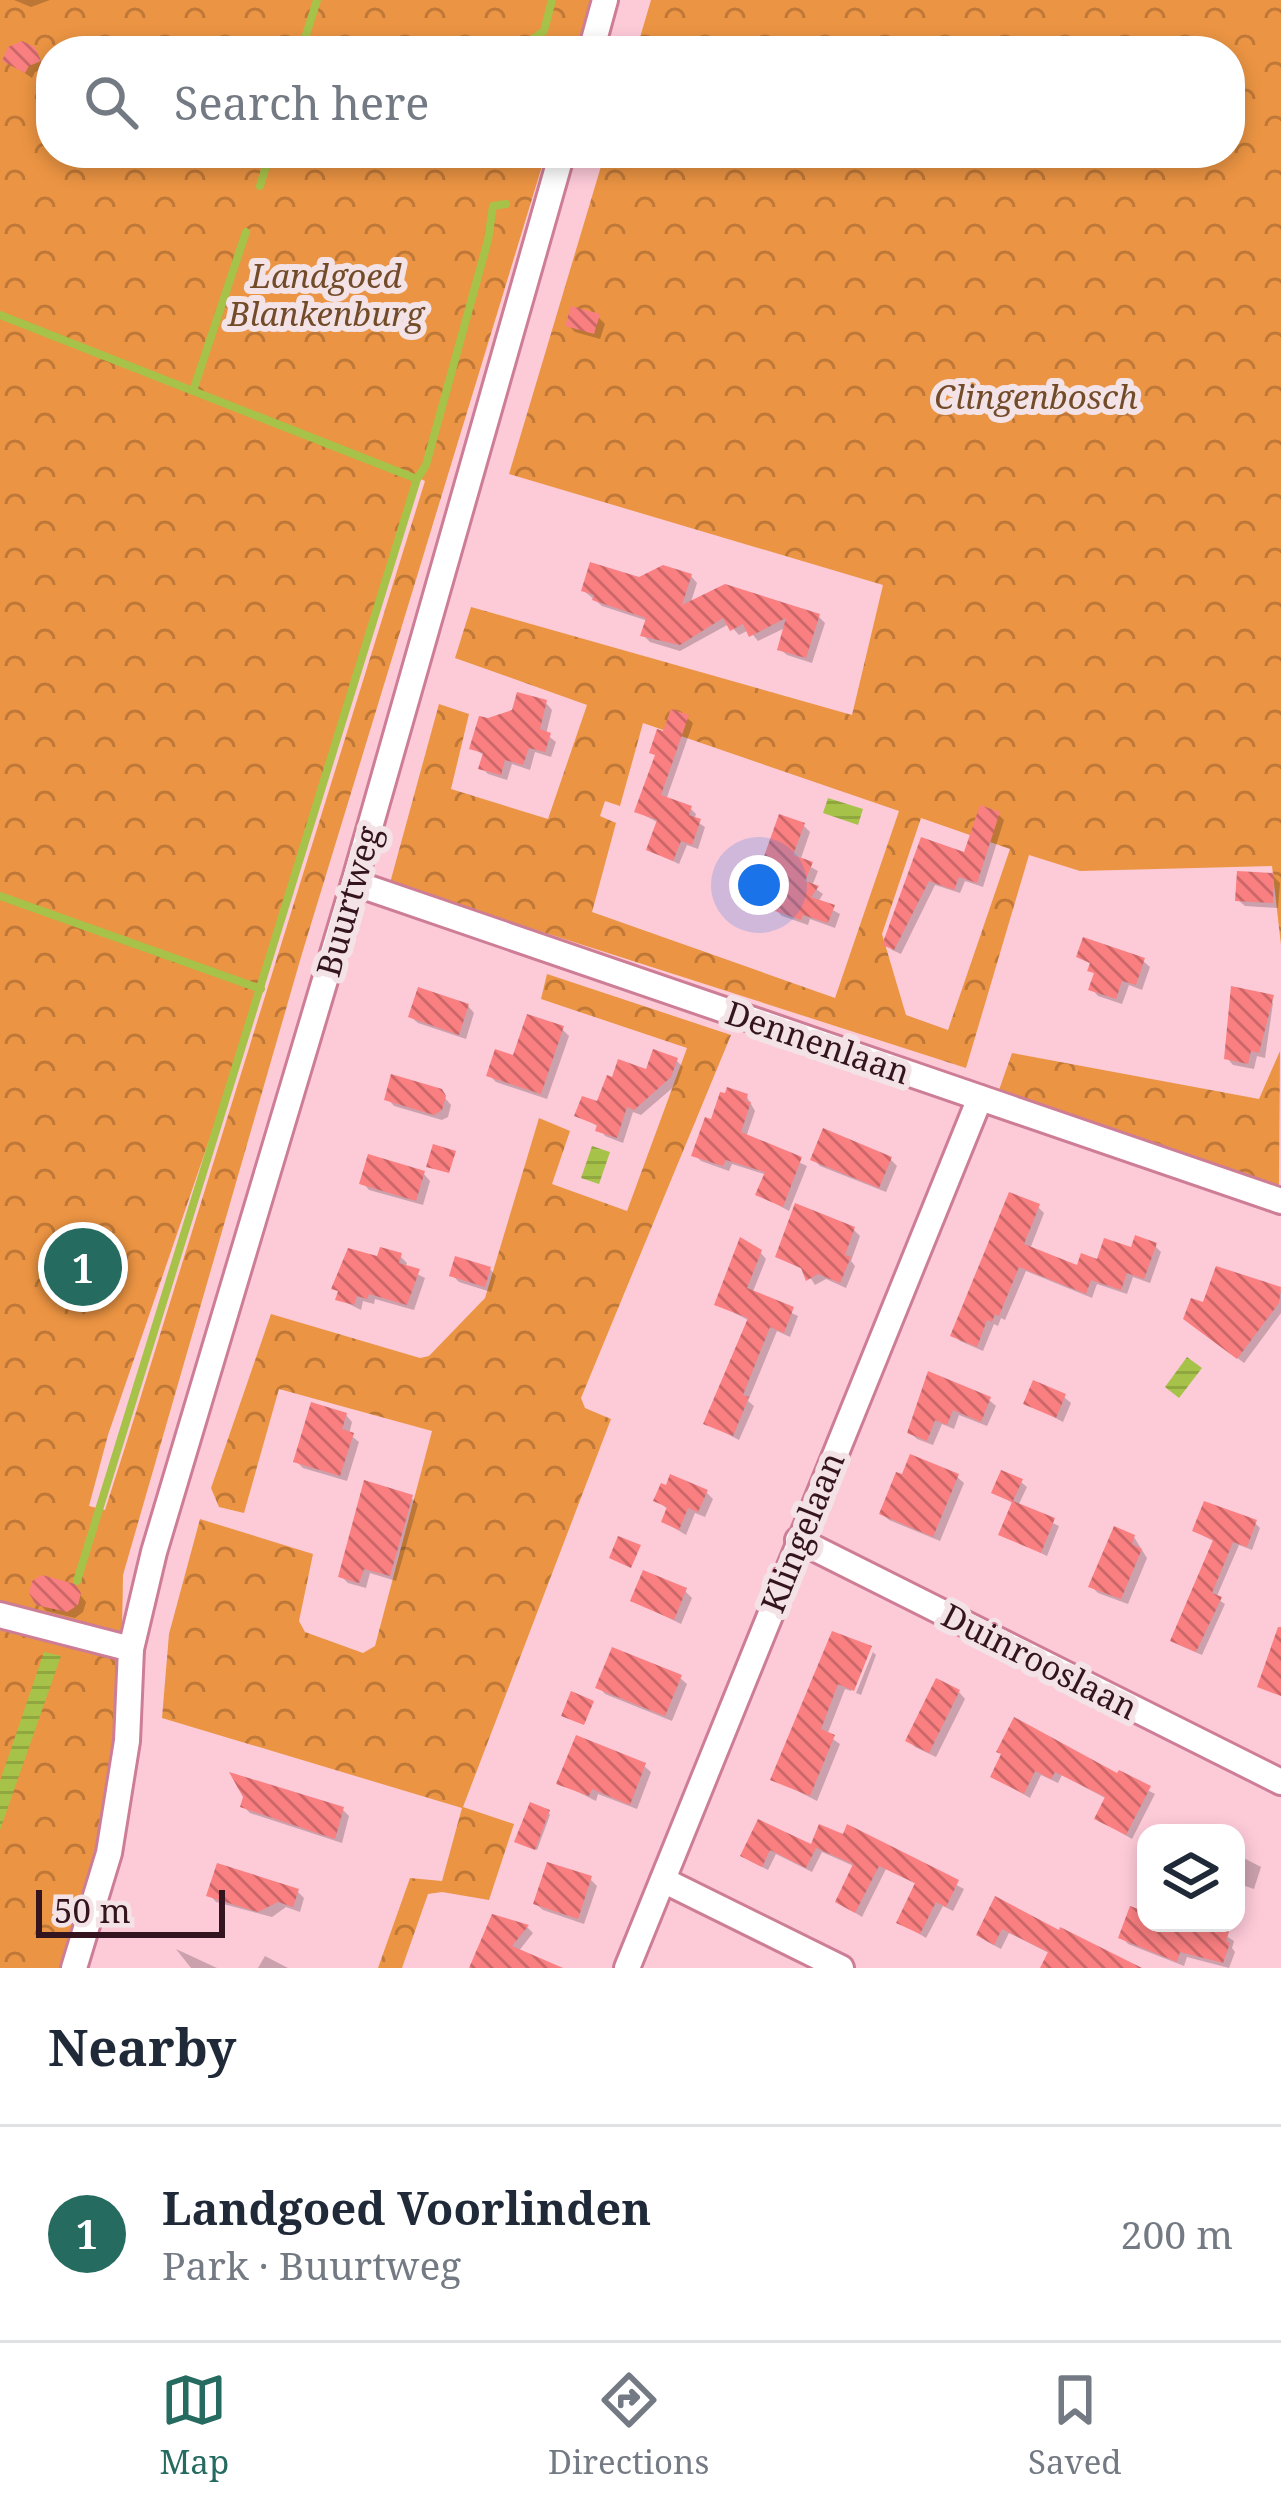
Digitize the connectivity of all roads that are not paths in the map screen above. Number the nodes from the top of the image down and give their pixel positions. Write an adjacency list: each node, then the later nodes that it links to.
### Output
1 (605, 0): 2 (street)
2 (595, 36)
3 (558, 168): 4 (street, Buurtweg)
4 (354, 883): 5 (street, Dennenlaan); 9 (street, Buurtweg)
5 (980, 1098): 6 (street, Dennenlaan); 7 (street, Klingelaan)
6 (1281, 1201)
7 (798, 1540): 10 (street, Duinrooslaan); 11 (street, Klingelaan)
8 (0, 1615): 9 (street)
9 (131, 1649): 12 (street, Buurtweg)
10 (1281, 1782)
11 (663, 1880): 13 (street, Klingelaan); 14 (street)
12 (74, 1968)
13 (627, 1968)
14 (841, 1968)

